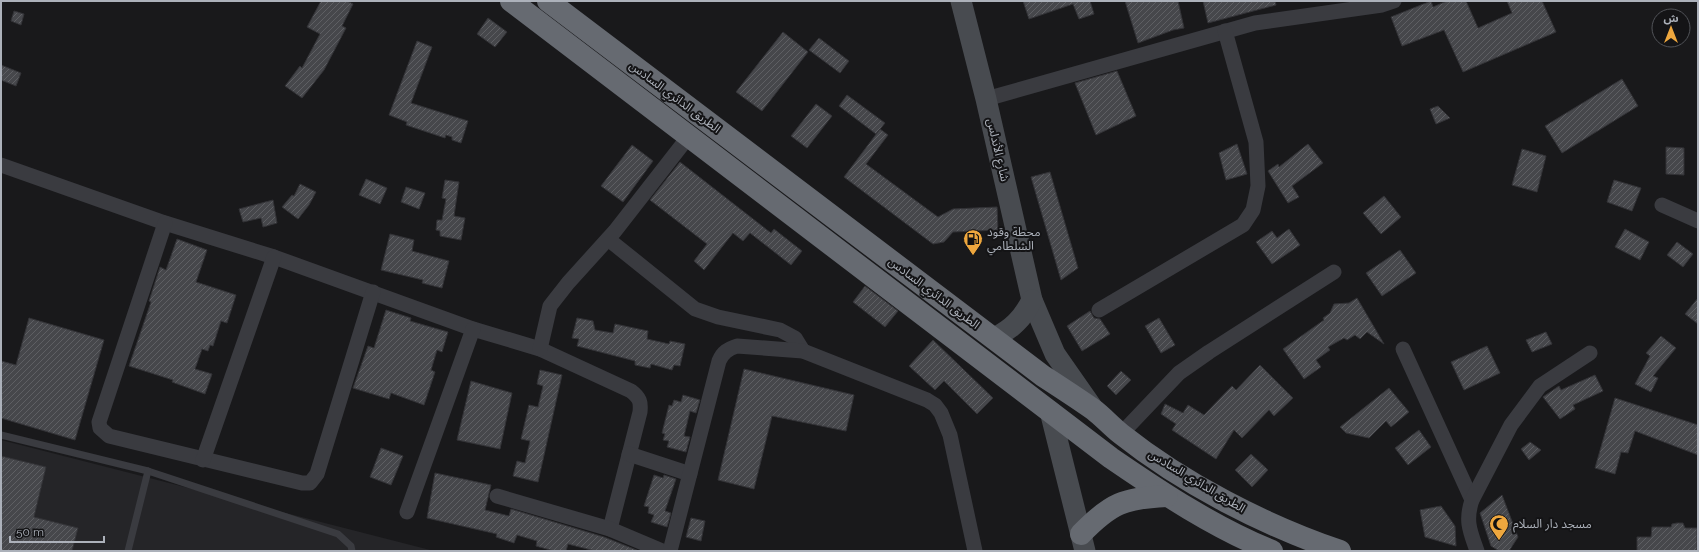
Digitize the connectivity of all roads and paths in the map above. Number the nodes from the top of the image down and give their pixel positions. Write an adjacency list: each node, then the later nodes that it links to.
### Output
1 (511, 1): 7 (highway, الطريق الدائري السادس)
2 (548, 1): 19 (highway, الطريق الدائري السادس)
3 (961, 1): 6 (main road, شارع الأندلس)
4 (1394, 1): 5 (street)
5 (1225, 31): 6 (street); 17 (street)
6 (986, 99): 16 (main road, شارع الأندلس)
7 (689, 136): 12 (street); 25 (highway, الطريق الدائري السادس)
8 (1, 165): 11 (street)
9 (1662, 205): 10 (street)
10 (1698, 221)
11 (165, 223): 13 (street); 29 (street)
12 (608, 239): 20 (street); 22 (street)
13 (274, 257): 15 (street); 29 (street)
14 (1334, 272): 26 (street)
15 (373, 292): 18 (street); 29 (street)
16 (1032, 300): 19 (main road); 24 (main road, شارع الأندلس)
17 (1100, 310)
18 (473, 329): 20 (street); 35 (street)
19 (994, 338): 24 (highway, الطريق الدائري السادس)
20 (540, 349): 28 (street)
21 (1403, 350): 34 (street)
22 (803, 351): 31 (street); 42 (street)
23 (1590, 353): 34 (street)
24 (1094, 410): 26 (highway, الطريق الدائري السادس)
25 (1050, 411): 33 (highway, الطريق الدائري السادس); 37 (main road)
26 (1121, 434): 44 (highway, الطريق الدائري السادس)
27 (1, 435): 30 (lane)
28 (629, 454): 31 (street); 36 (street)
29 (203, 460)
30 (148, 471): 38 (lane); 39 (lane)
31 (690, 474): 41 (street)
32 (497, 496): 36 (street)
33 (1167, 496): 37 (highway); 43 (highway, الطريق الدائري السادس)
34 (1472, 500): 45 (street)
35 (407, 512)
36 (610, 529): 40 (street)
37 (1083, 543)
38 (128, 551)
39 (352, 551)
40 (662, 551)
41 (670, 551)
42 (975, 551)
43 (1272, 551)
44 (1340, 551)
45 (1476, 551)

